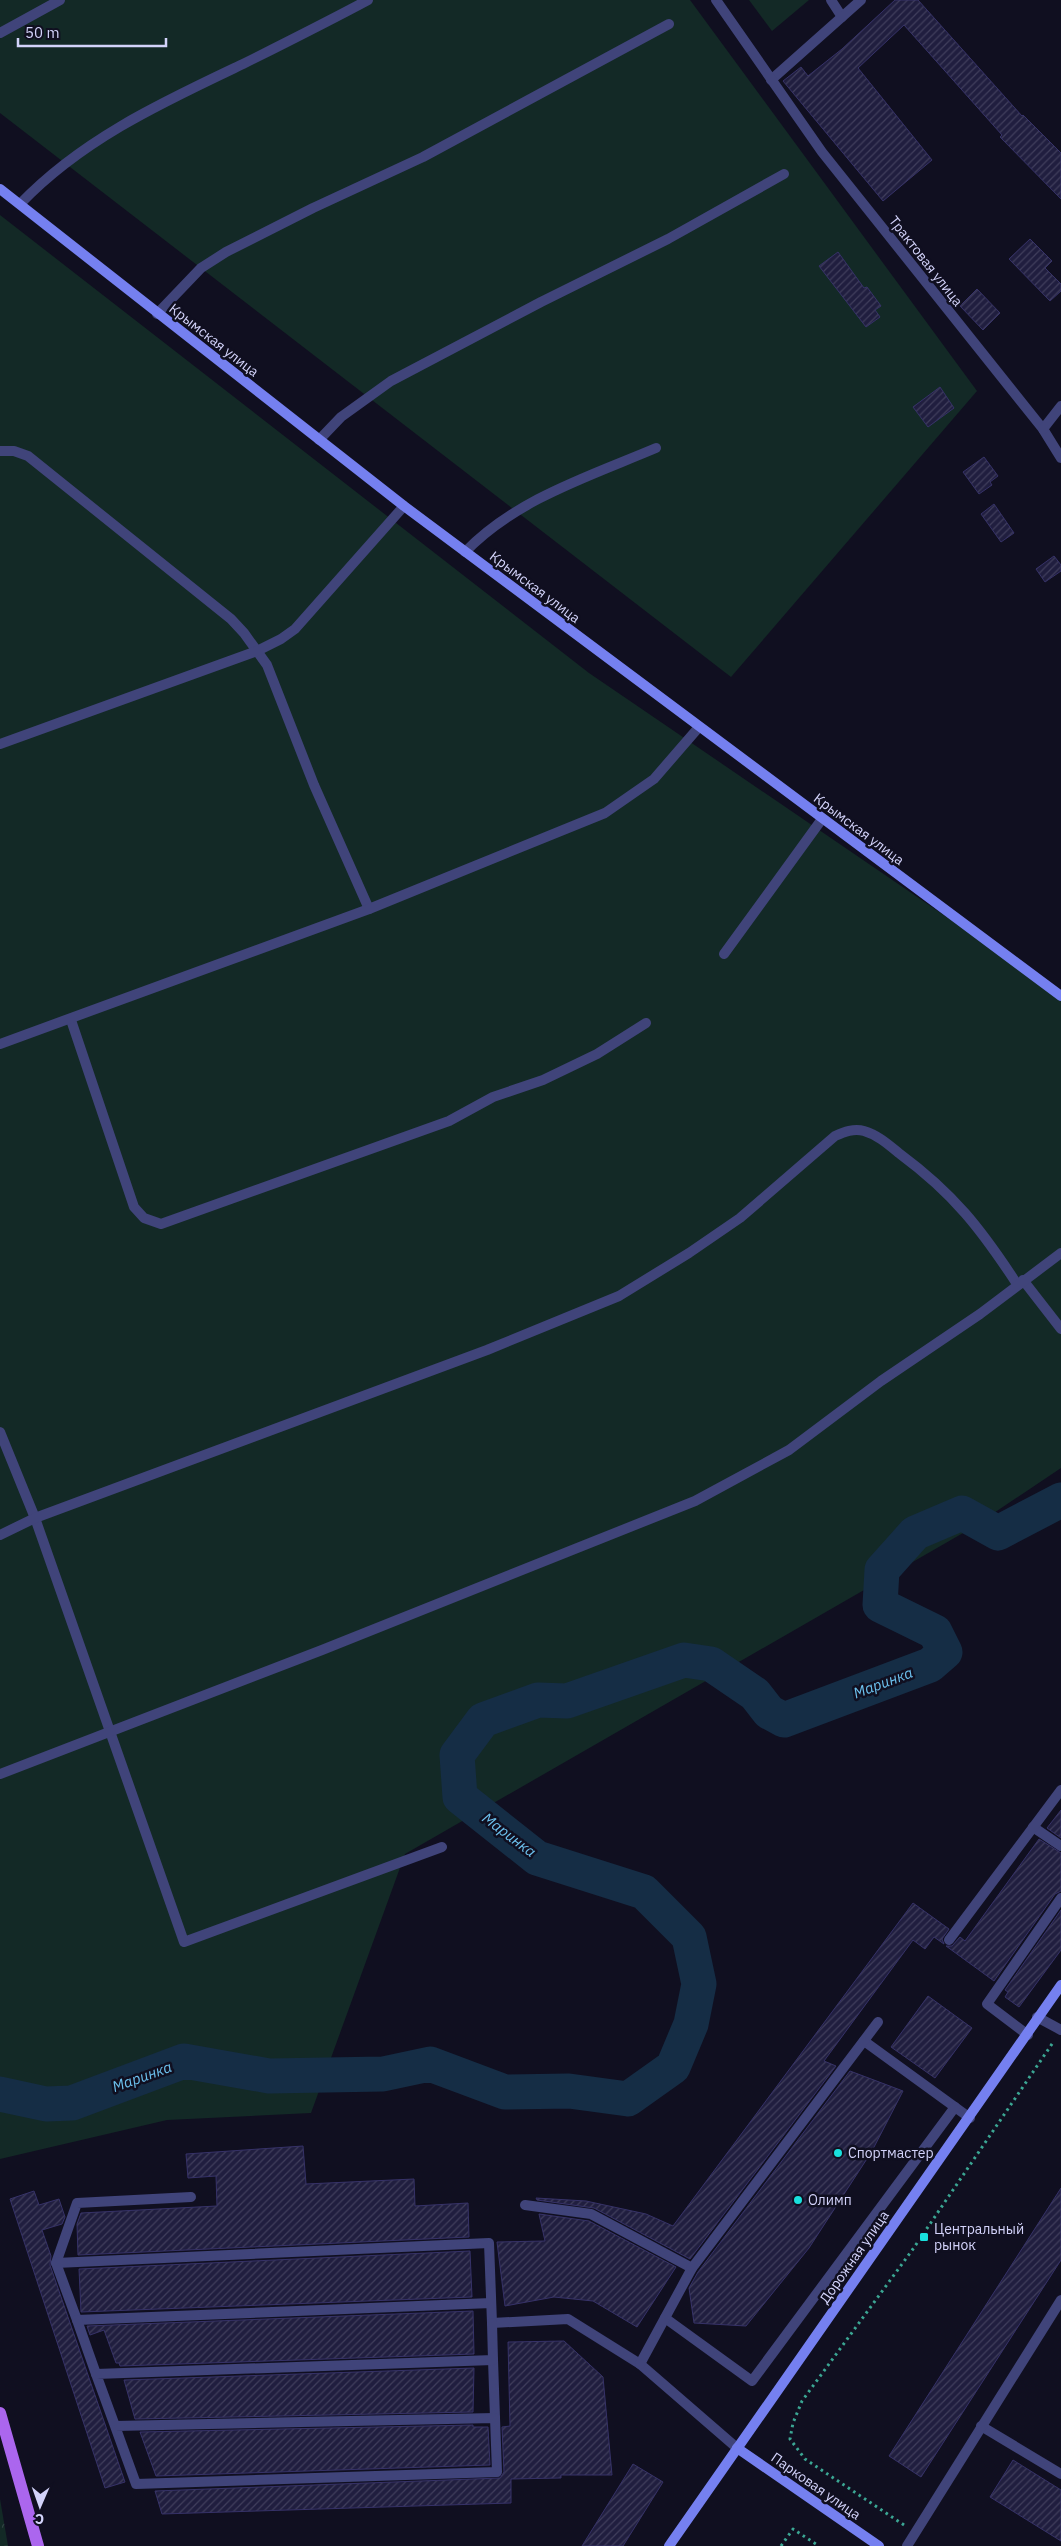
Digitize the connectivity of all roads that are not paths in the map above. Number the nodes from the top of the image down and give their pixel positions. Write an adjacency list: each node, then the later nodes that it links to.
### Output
1 (60, 0): 8 (street)
2 (368, 0): 12 (street)
3 (716, 0): 9 (street, Трактовая улица)
4 (831, 0): 6 (street)
5 (861, 0): 6 (street)
6 (842, 17): 9 (street)
7 (669, 24): 13 (street)
8 (0, 33)
9 (771, 80): 15 (street, Трактовая улица)
10 (784, 174): 16 (street)
11 (0, 189): 12 (main road, Крымская улица)
12 (20, 204): 13 (main road, Крымская улица)
13 (157, 314): 16 (main road, Крымская улица)
14 (1061, 406): 15 (street)
15 (1042, 429): 19 (street, Трактовая улица)
16 (319, 440): 20 (main road, Крымская улица)
17 (656, 448): 21 (street)
18 (0, 451): 22 (street)
19 (1061, 458)
20 (404, 506): 21 (main road, Крымская улица); 22 (street)
21 (465, 552): 23 (main road, Крымская улица)
22 (257, 651): 24 (street); 26 (street)
23 (699, 727): 25 (main road, Крымская улица); 26 (street)
24 (0, 744)
25 (822, 819): 27 (street); 28 (main road, Крымская улица)
26 (369, 909): 29 (street)
27 (724, 954)
28 (1061, 996)
29 (71, 1020): 30 (street); 31 (street)
30 (646, 1023)
31 (0, 1044)
32 (1061, 1253): 33 (street)
33 (1020, 1282): 34 (street); 36 (street); 38 (street)
34 (1061, 1329)
35 (0, 1432): 36 (street)
36 (35, 1518): 37 (street); 38 (street)
37 (0, 1535)
38 (110, 1730): 39 (street); 43 (street)
39 (0, 1774)
40 (1061, 1790): 41 (street)
41 (1034, 1827): 42 (street); 45 (street)
42 (1061, 1846)
43 (442, 1847)
44 (1061, 1898): 50 (street)
45 (949, 1940)
46 (1061, 1985): 47 (main road, Дорожная улица)
47 (1037, 2017): 49 (street); 50 (main road, Дорожная улица)
48 (878, 2022): 51 (street)
49 (1061, 2030)
50 (1028, 2035): 53 (main road, Дорожная улица)
51 (864, 2041): 52 (street); 57 (street)
52 (955, 2107): 53 (street); 60 (street)
53 (970, 2118): 70 (main road, Дорожная улица)
54 (191, 2197): 56 (street)
55 (526, 2206): 57 (street)
56 (56, 2263): 59 (street); 61 (street)
57 (692, 2268): 60 (street)
58 (1061, 2300): 69 (street)
59 (491, 2303): 61 (street); 62 (street)
60 (665, 2318): 64 (street)
61 (77, 2320): 65 (street)
62 (492, 2323): 63 (street); 64 (street)
63 (493, 2360): 65 (street); 67 (street)
64 (640, 2364): 70 (street)
65 (96, 2374): 68 (street)
66 (0, 2413): 72 (main road)
67 (495, 2418): 68 (street); 68 (street)
68 (115, 2426)
69 (981, 2426): 71 (street); 75 (street)
70 (737, 2448): 73 (main road, Дорожная улица); 74 (main road, Парковая улица)
71 (1061, 2474)
72 (38, 2546)
73 (669, 2546)
74 (879, 2546)
75 (907, 2546)

